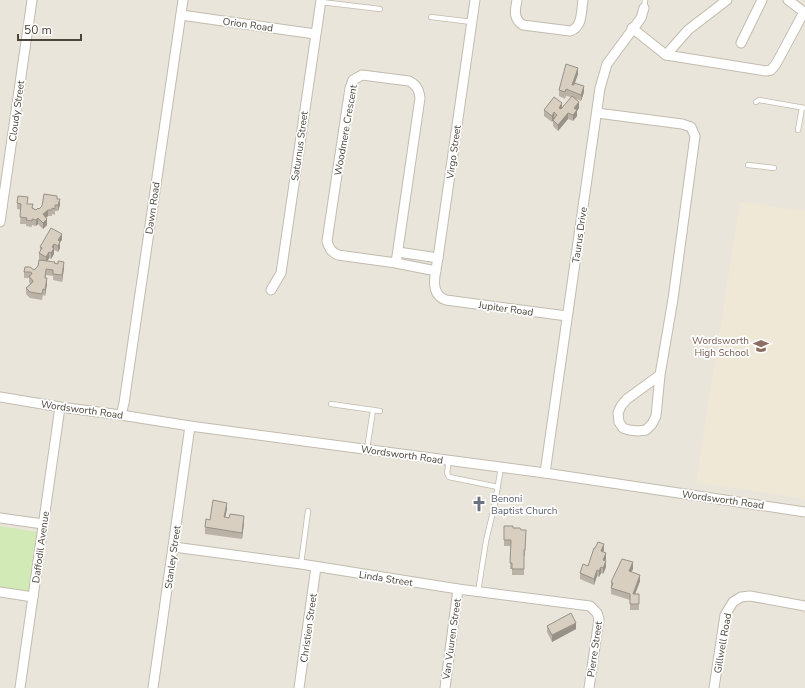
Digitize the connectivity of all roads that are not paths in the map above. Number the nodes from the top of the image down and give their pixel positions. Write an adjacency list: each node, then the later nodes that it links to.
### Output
1 (32, 0): 26 (street, Cloudy Street)
2 (183, 0): 13 (street, Dawn Road)
3 (475, 0): 15 (street, Virgo Street)
4 (517, 0): 5 (street)
5 (583, 0)
6 (726, 0): 19 (street)
7 (762, 0): 18 (street)
8 (788, 0): 12 (street)
9 (321, 1): 11 (lane); 17 (street, Saturnus Street)
10 (645, 4): 16 (street, Taurus Drive)
11 (380, 9)
12 (804, 13): 19 (street)
13 (181, 14): 17 (street, Orion Road); 40 (street, Dawn Road)
14 (431, 17): 15 (lane)
15 (472, 22): 28 (street, Virgo Street)
16 (632, 28): 19 (street); 22 (street, Taurus Drive)
17 (315, 34): 31 (street, Saturnus Street)
18 (741, 43)
19 (666, 55)
20 (756, 102): 21 (lane)
21 (804, 108): 23 (lane)
22 (597, 113): 33 (street, Taurus Drive); 34 (street)
23 (798, 130)
24 (748, 165): 25 (lane)
25 (774, 168)
26 (0, 222)
27 (398, 252): 28 (street); 29 (street, Woodmere Crescent); 29 (street, Woodmere Crescent)
28 (438, 258): 30 (street, Virgo Street)
29 (396, 263): 30 (street, Woodmere Crescent)
30 (436, 271): 32 (street, Virgo Street)
31 (271, 290)
32 (446, 300): 33 (street, Jupiter Road)
33 (567, 316): 45 (street, Taurus Drive)
34 (660, 375): 34 (street)
35 (0, 397): 37 (street, Wordsworth Road)
36 (331, 404): 38 (lane)
37 (60, 407): 40 (street, Wordsworth Road); 50 (street, Daffodil Avenue)
38 (373, 410): 39 (lane); 42 (lane)
39 (380, 411)
40 (121, 415): 41 (street, Wordsworth Road)
41 (190, 426): 42 (street, Wordsworth Road); 51 (street, Stanley Street)
42 (367, 450): 43 (street, Wordsworth Road)
43 (449, 460): 44 (street, Wordsworth Road); 46 (lane)
44 (501, 467): 45 (street, Wordsworth Road); 46 (lane)
45 (546, 473): 48 (street, Wordsworth Road)
46 (498, 487): 56 (lane)
47 (308, 511): 52 (lane)
48 (805, 512)
49 (0, 518): 50 (street)
50 (43, 524): 57 (street, Daffodil Avenue)
51 (174, 547): 52 (street, Linda Street); 61 (street, Stanley Street)
52 (301, 564): 53 (street, Linda Street)
53 (316, 567): 54 (street, Linda Street); 62 (street, Christien Street)
54 (458, 589): 56 (street, Linda Street); 63 (street, Van Vuuren Street)
55 (0, 592): 57 (street)
56 (478, 592): 59 (street, Linda Street)
57 (33, 597): 60 (street, Daffodil Avenue)
58 (805, 606): 65 (street, Gillwell Road)
59 (596, 611): 64 (street, Pierre Street)
60 (20, 688)
61 (153, 688)
62 (299, 688)
63 (445, 688)
64 (589, 688)
65 (714, 688)

